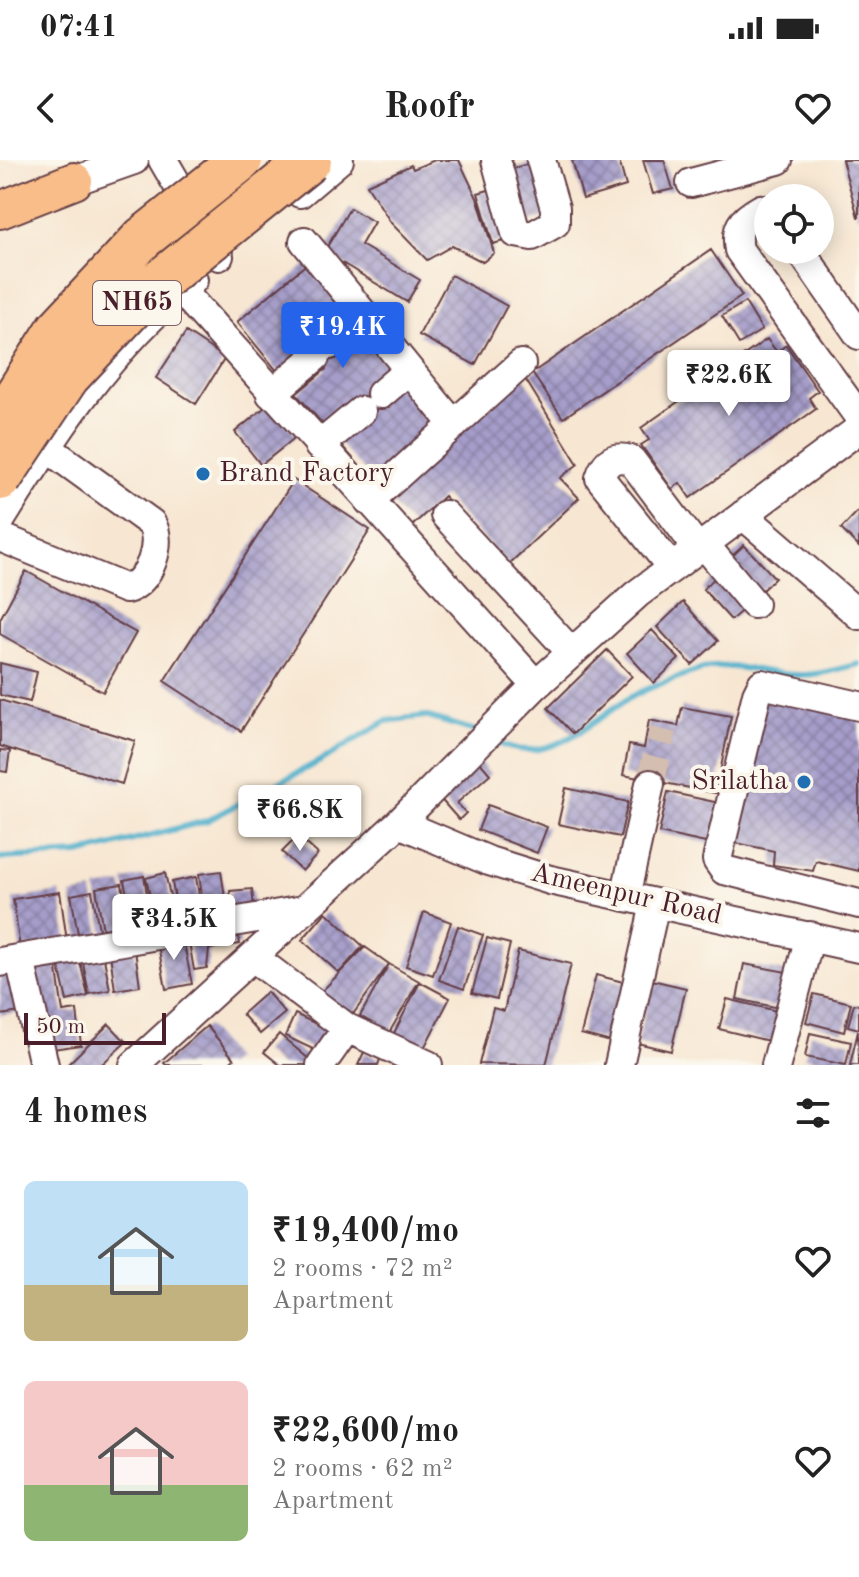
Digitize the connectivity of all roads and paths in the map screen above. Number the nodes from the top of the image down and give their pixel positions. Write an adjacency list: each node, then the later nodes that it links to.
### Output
1 (134, 160): 9 (street)
2 (163, 160): 15 (street)
3 (241, 160): 24 (highway, NH65, bridge)
4 (310, 160): 29 (highway, NH65, bridge)
5 (339, 160): 15 (street)
6 (496, 160): 7 (street)
7 (541, 160)
8 (778, 160): 10 (street)
9 (74, 181): 11 (main road); 12 (main road)
10 (691, 183)
11 (0, 185)
12 (0, 210)
13 (754, 213): 23 (street)
14 (304, 241): 18 (street)
15 (221, 258): 17 (street)
16 (810, 264): 19 (street)
17 (181, 290): 22 (street); 28 (street)
18 (365, 316): 21 (street); 22 (street)
19 (859, 335)
20 (521, 364): 25 (street)
21 (409, 370): 25 (street); 27 (street)
22 (271, 394): 27 (street)
23 (859, 417)
24 (0, 420)
25 (454, 425): 30 (street)
26 (859, 429): 32 (street)
27 (319, 446): 30 (street)
28 (46, 447): 33 (street); 34 (street)
29 (0, 479)
30 (369, 501): 40 (street)
31 (445, 515): 37 (street)
32 (743, 515): 35 (street); 39 (street)
33 (0, 521)
34 (0, 537)
35 (701, 546): 36 (street); 36 (street); 38 (street)
36 (672, 568): 41 (street)
37 (518, 595): 40 (street); 41 (street)
38 (754, 604)
39 (859, 615)
40 (483, 626): 42 (street)
41 (572, 653): 42 (street)
42 (536, 685): 45 (street)
43 (859, 706): 46 (street)
44 (650, 784): 47 (street)
45 (399, 823): 47 (street, Ameenpur Road); 50 (street)
46 (800, 890): 49 (street); 51 (street)
47 (625, 897): 48 (street, Ameenpur Road)
48 (655, 904): 51 (street, Ameenpur Road); 60 (street)
49 (859, 904)
50 (304, 910): 53 (street); 54 (street)
51 (800, 934): 52 (street, Ameenpur Road); 61 (street)
52 (859, 948)
53 (253, 957): 55 (street); 57 (street)
54 (10, 961): 56 (street)
55 (347, 1028): 58 (street); 59 (street)
56 (44, 1065)
57 (134, 1065)
58 (321, 1065)
59 (428, 1065)
60 (619, 1065)
61 (776, 1065)

